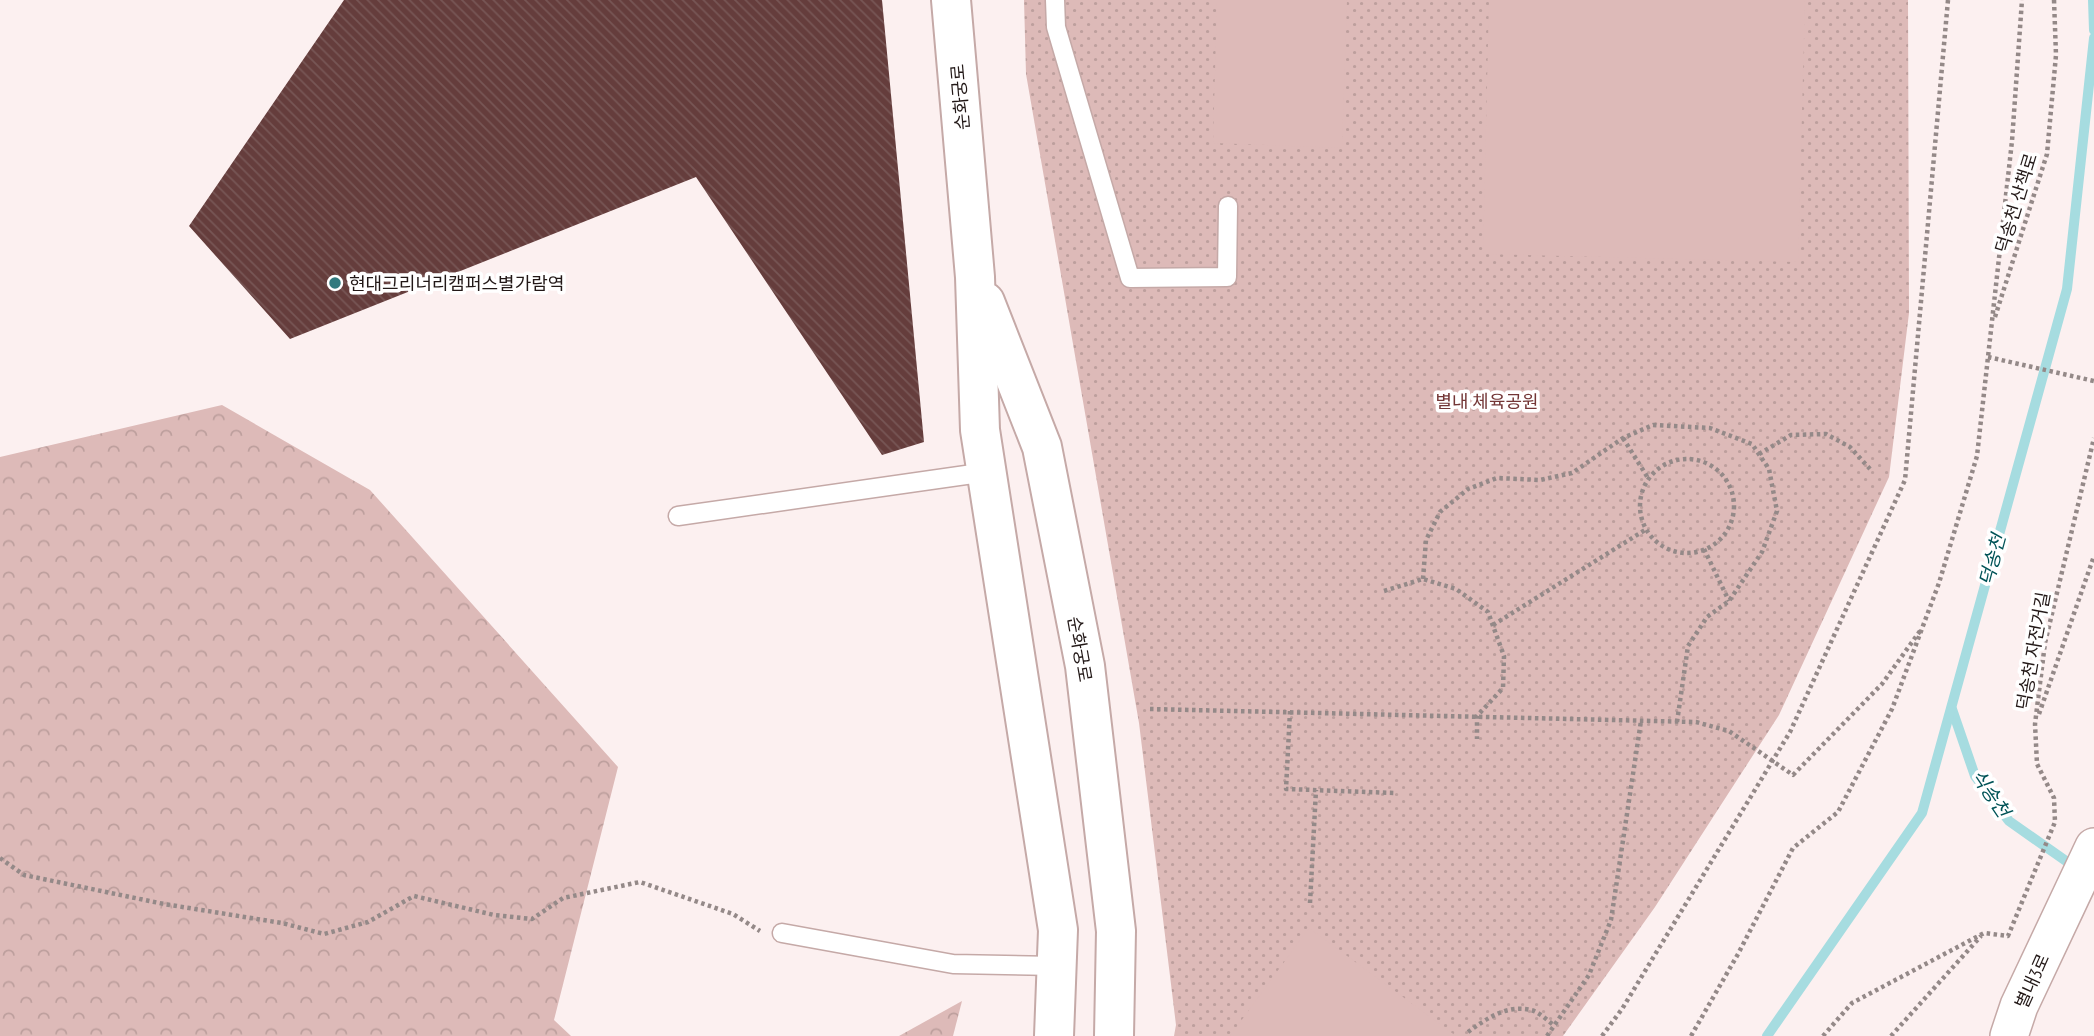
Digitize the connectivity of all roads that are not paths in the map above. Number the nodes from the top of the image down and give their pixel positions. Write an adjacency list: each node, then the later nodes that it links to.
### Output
1 (951, 0): 4 (street, 순화궁로)
2 (1055, 0): 3 (lane)
3 (1228, 206)
4 (975, 277): 5 (street, 순화궁로); 11 (street, 순화궁로)
5 (987, 472): 6 (lane); 9 (street, 순화궁로)
6 (678, 516)
7 (2094, 847): 12 (street, 별내3로)
8 (775, 934): 9 (lane)
9 (1056, 966): 10 (street, 순화궁로)
10 (1054, 1036)
11 (1114, 1036)
12 (2009, 1036)

